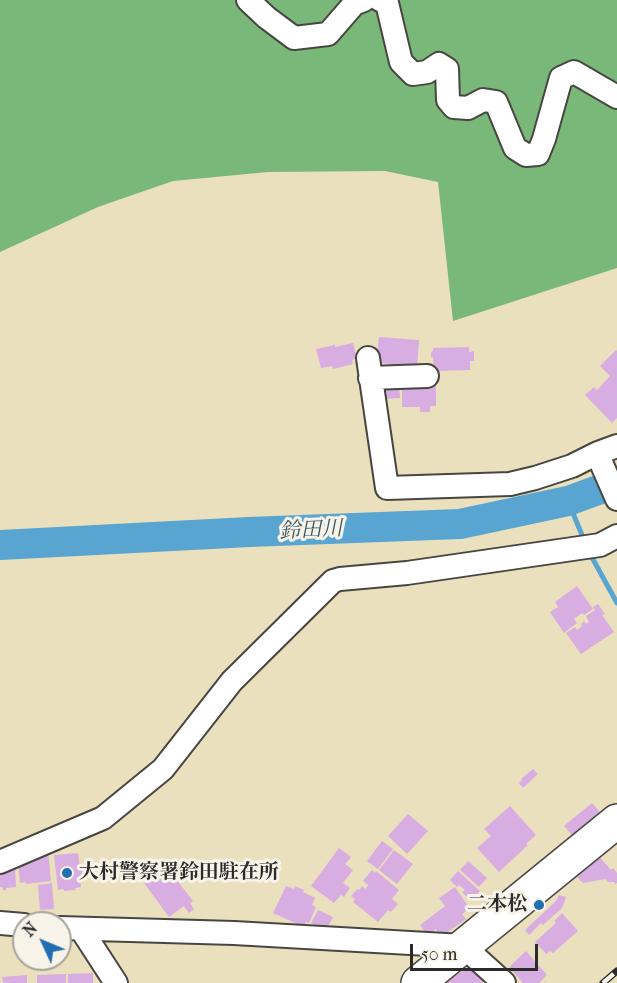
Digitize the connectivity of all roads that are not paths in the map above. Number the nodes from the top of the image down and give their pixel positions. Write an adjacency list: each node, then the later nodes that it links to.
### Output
1 (248, 0): 2 (street)
2 (364, 0)
3 (380, 0): 4 (street)
4 (617, 97)
5 (426, 376): 6 (street)
6 (605, 453): 7 (street)
7 (617, 500)
8 (608, 541): 10 (street)
9 (617, 821): 13 (highway)
10 (0, 862)
11 (72, 928): 13 (street)
12 (72, 930): 14 (street)
13 (463, 946): 15 (highway); 16 (street)
14 (116, 983)
15 (418, 983)
16 (504, 983)

